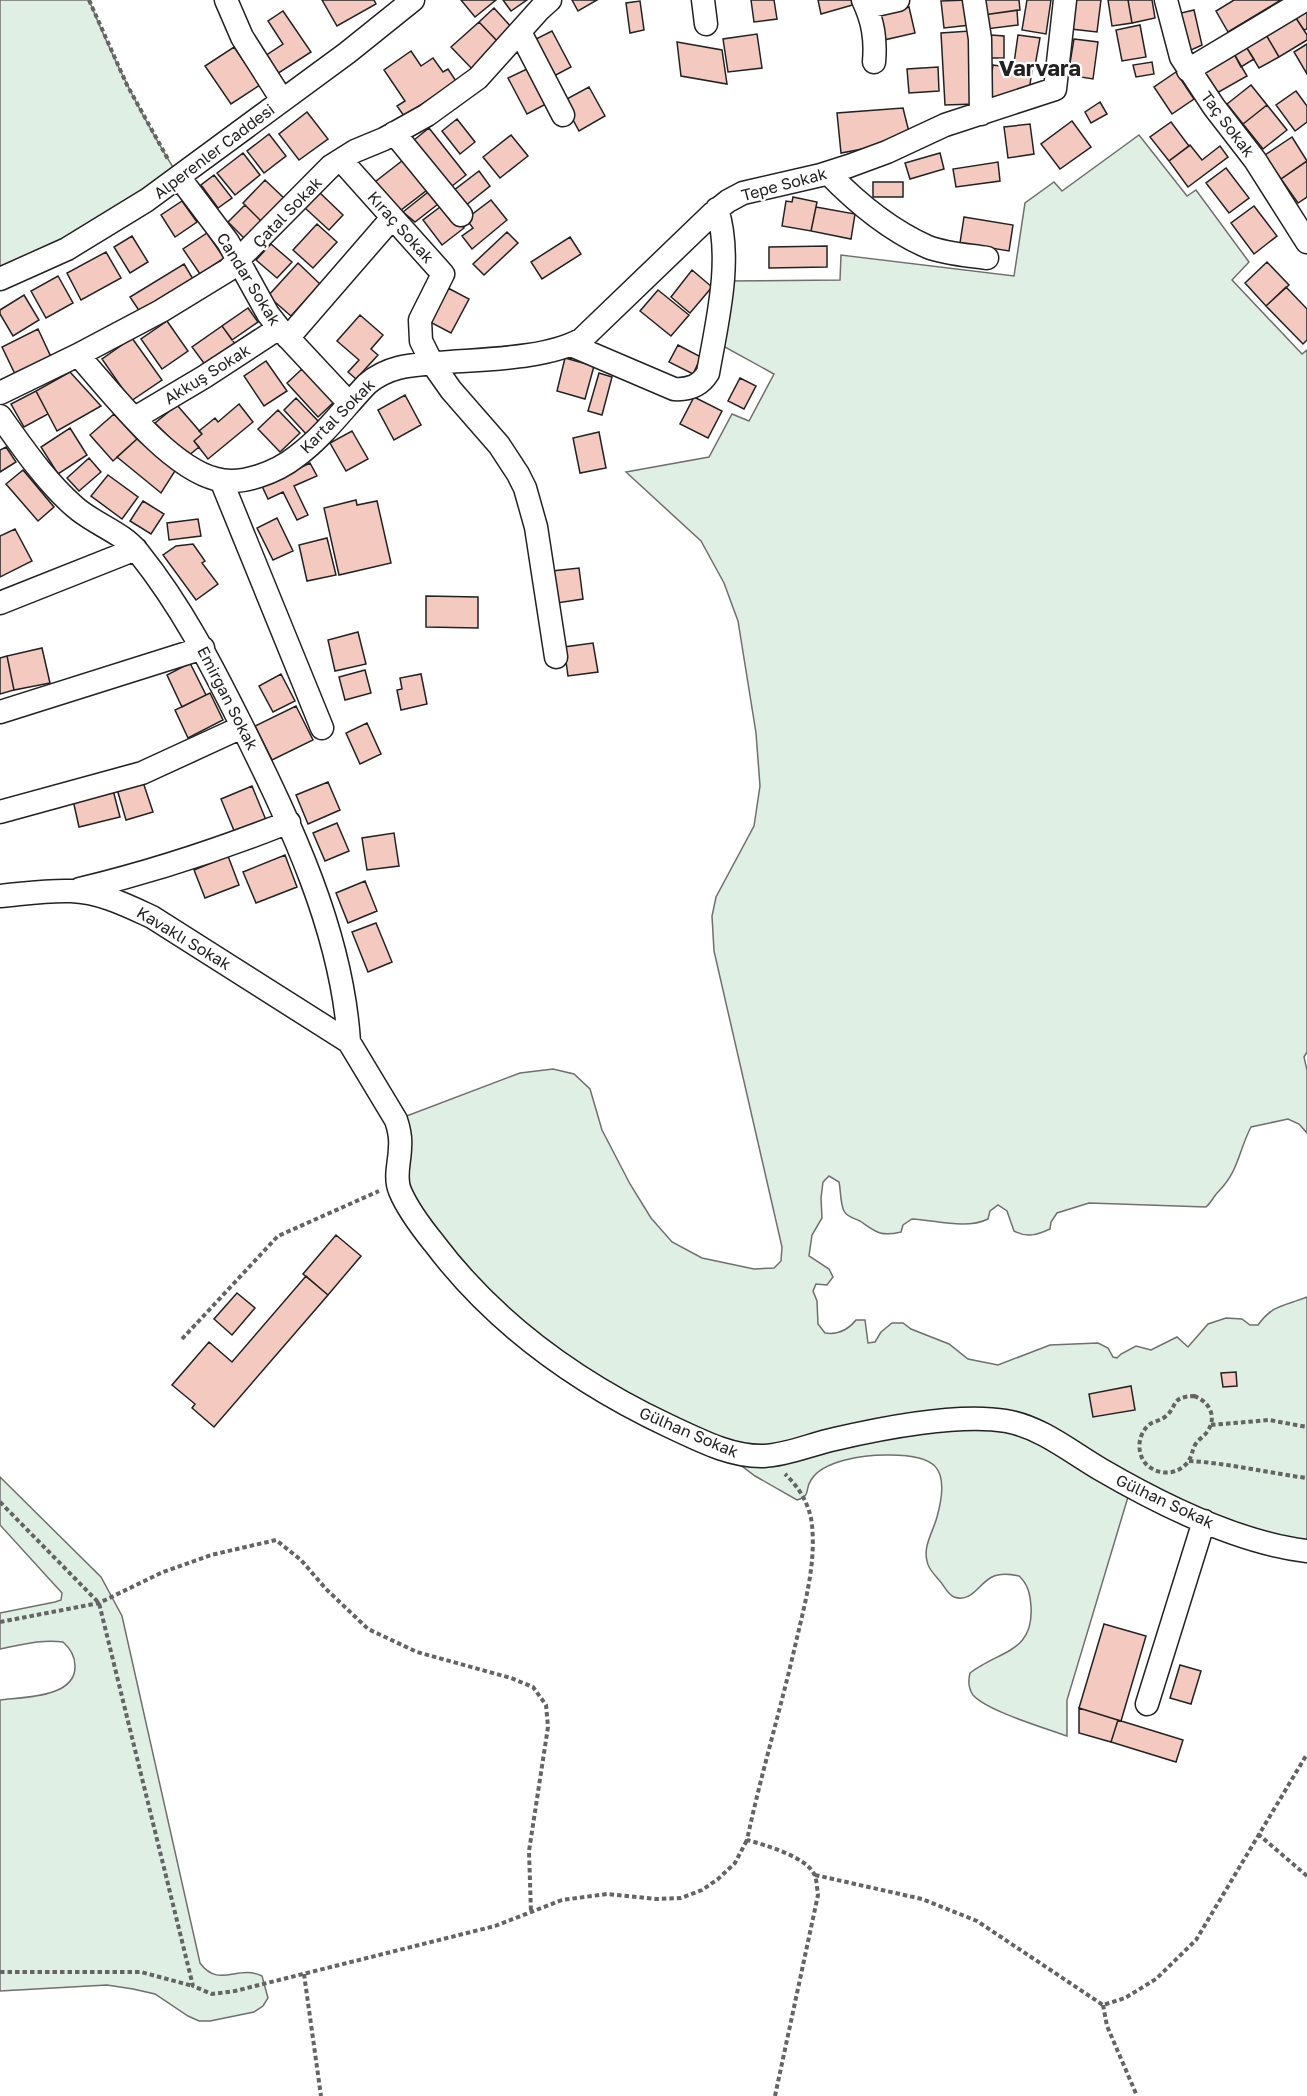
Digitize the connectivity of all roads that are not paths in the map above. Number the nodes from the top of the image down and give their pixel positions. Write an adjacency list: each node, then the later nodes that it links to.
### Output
1 (226, 0): 15 (street)
2 (413, 0): 15 (street, Alperenler Caddesi)
3 (550, 0): 12 (street, Çatal Sokak)
4 (703, 0): 11 (street)
5 (898, 0): 10 (street)
6 (974, 0): 16 (street)
7 (1065, 0): 16 (street, Tepe Sokak)
8 (1166, 0): 14 (street, Taç Sokak)
9 (1305, 0): 14 (street)
10 (865, 4): 13 (street)
11 (706, 24)
12 (520, 32): 17 (street); 18 (street, Çatal Sokak)
13 (874, 62)
14 (1188, 70): 25 (street, Taç Sokak)
15 (282, 100): 21 (street, Alperenler Caddesi)
16 (981, 114): 20 (street, Tepe Sokak)
17 (563, 115)
18 (394, 133): 19 (street, Çatal Sokak); 23 (street)
19 (341, 160): 24 (street, Kıraç Sokak); 27 (street, Çatal Sokak)
20 (828, 173): 22 (street, Tepe Sokak); 26 (street)
21 (179, 177): 27 (street, Candar Sokak); 28 (street, Alperenler Caddesi)
22 (717, 209): 30 (street, Tepe Sokak); 30 (street)
23 (461, 215)
24 (392, 218): 29 (street, Akkuş Sokak); 32 (street, Kıraç Sokak)
25 (1307, 242)
26 (987, 258)
27 (239, 260): 29 (street, Candar Sokak); 31 (street, Çatal Sokak)
28 (0, 279)
29 (284, 334): 34 (street, Candar Sokak); 36 (street, Akkuş Sokak)
30 (571, 345): 32 (street, Tepe Sokak)
31 (78, 355): 33 (street, Çatal Sokak); 36 (street, Kartal Sokak)
32 (432, 363): 34 (street, Kartal Sokak); 41 (street)
33 (0, 393)
34 (350, 403): 37 (street, Kartal Sokak)
35 (0, 416): 38 (street, Emirgan Sokak)
36 (135, 418): 37 (street, Kartal Sokak)
37 (221, 480): 44 (street)
38 (136, 549): 39 (street); 40 (street, Emirgan Sokak)
39 (0, 603)
40 (203, 648): 42 (street); 43 (street, Emirgan Sokak)
41 (555, 657)
42 (0, 712)
43 (242, 727): 45 (street); 46 (street, Emirgan Sokak)
44 (322, 728)
45 (0, 812)
46 (289, 822): 47 (street); 49 (street, Emirgan Sokak)
47 (72, 891): 48 (street, Kavaklı Sokak); 49 (street, Kavaklı Sokak)
48 (0, 896)
49 (349, 1042): 50 (street, Gülhan Sokak)
50 (1204, 1521): 51 (street, Gülhan Sokak); 52 (street)
51 (1307, 1551)
52 (1147, 1704)

